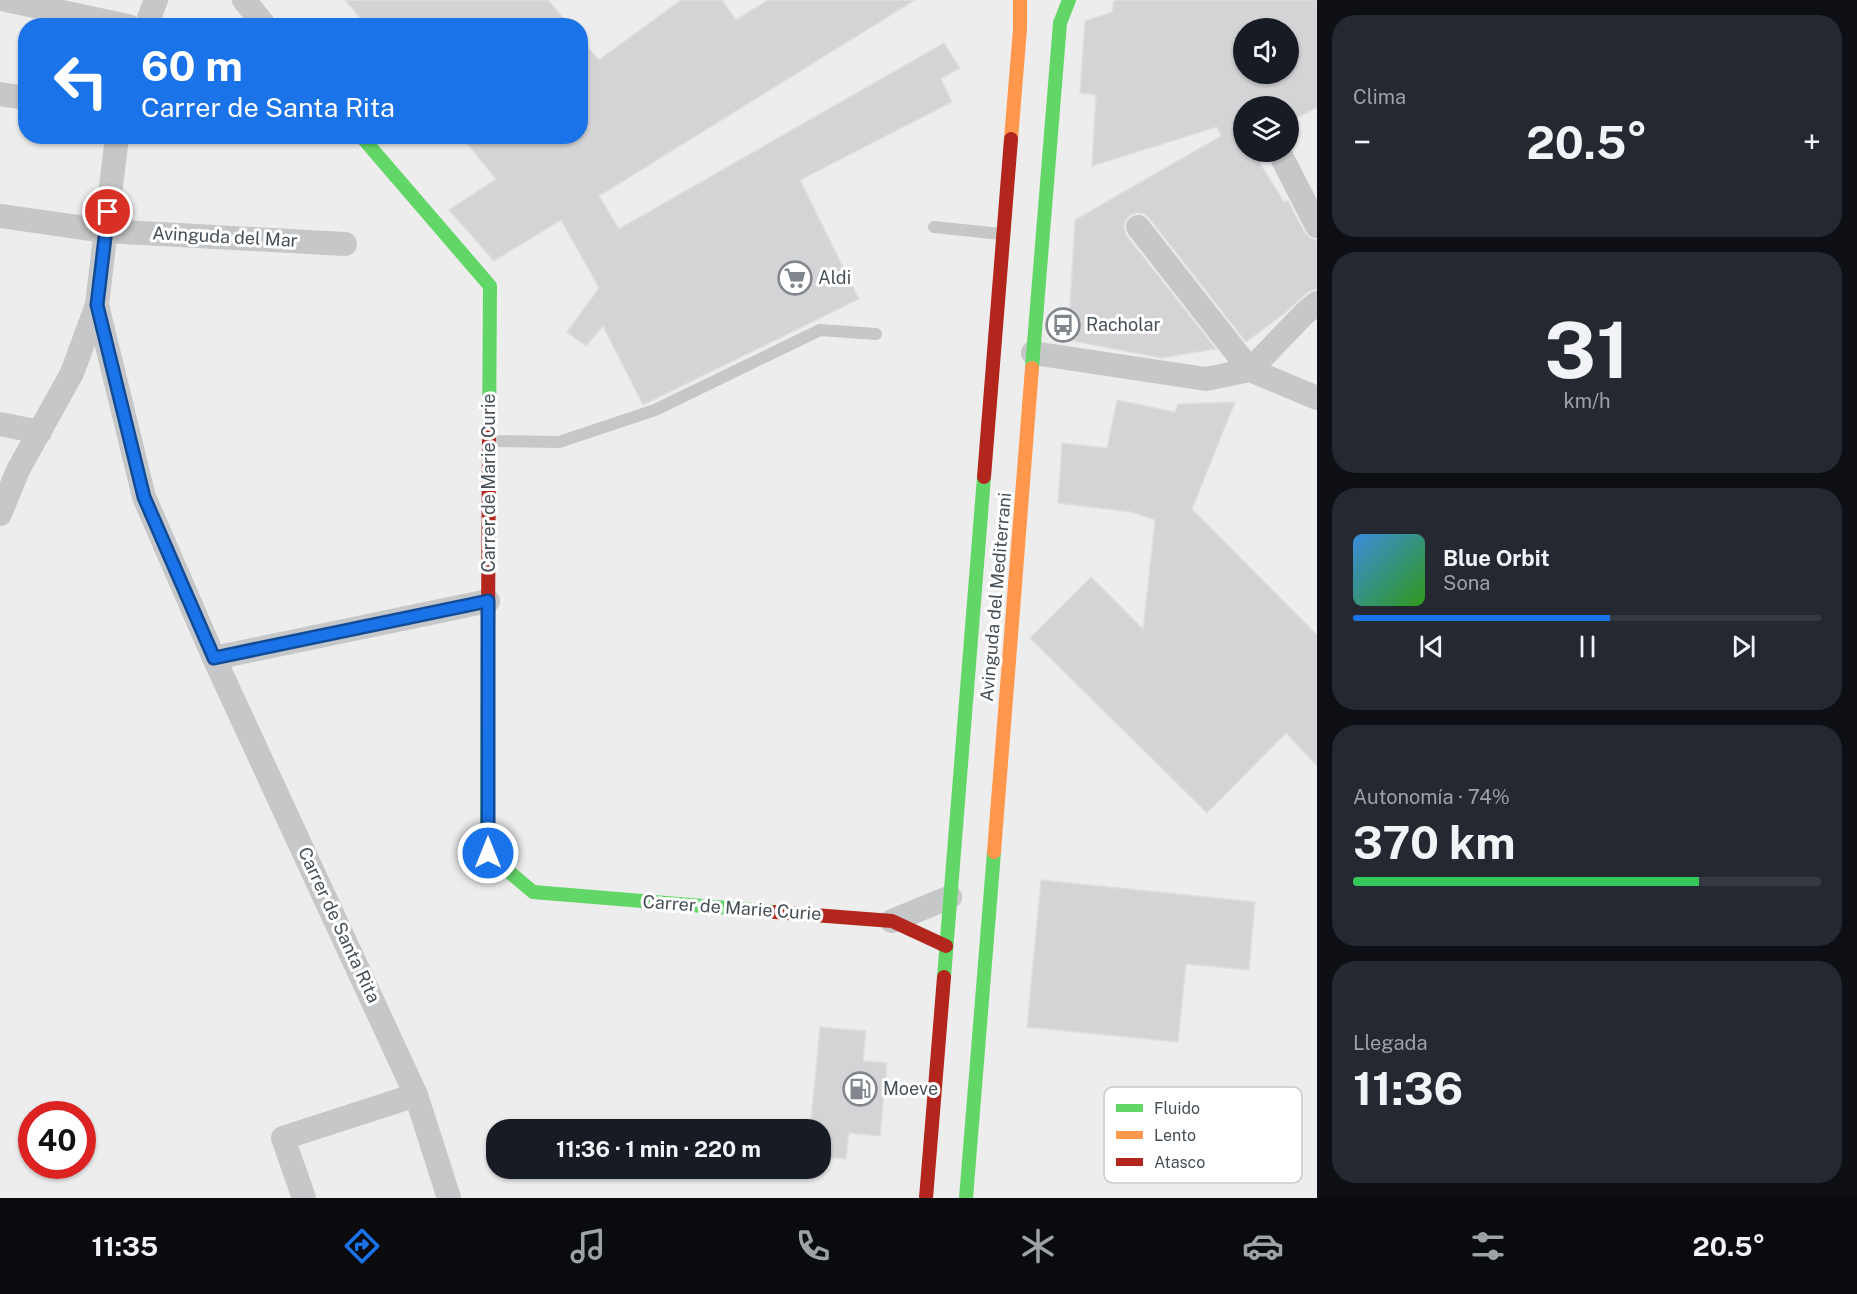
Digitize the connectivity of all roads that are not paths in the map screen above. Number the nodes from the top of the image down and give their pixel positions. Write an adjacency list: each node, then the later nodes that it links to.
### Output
1 (6, 0): 6 (street)
2 (156, 0): 7 (street)
3 (243, 0): 8 (street)
4 (1020, 0): 19 (main road, Avinguda del Mediterrani)
5 (1068, 0): 24 (main road, Avinguda del Mediterrani)
6 (90, 18)
7 (149, 18)
8 (259, 18)
9 (0, 94): 10 (street)
10 (18, 97)
11 (116, 144): 18 (street)
12 (368, 144): 29 (main road, Carrer de Marie Curie)
13 (1284, 162): 15 (street)
14 (0, 216): 18 (street, Avinguda del Mar)
15 (1317, 226)
16 (934, 227): 19 (lane)
17 (1138, 227): 25 (street)
18 (105, 231): 20 (street, Avinguda del Mar); 21 (street)
19 (1003, 234): 33 (main road, Avinguda del Mediterrani)
20 (345, 244)
21 (97, 305): 28 (street); 32 (street, Carrer de Santa Rita)
22 (1311, 308): 25 (street)
23 (876, 334): 29 (lane)
24 (1033, 353): 25 (street); 40 (main road, Avinguda del Mediterrani)
25 (1250, 370): 26 (street)
26 (1317, 398)
27 (0, 424): 28 (street)
28 (40, 432): 30 (street)
29 (489, 441): 31 (main road, Carrer de Marie Curie)
30 (0, 514)
31 (488, 601): 32 (street); 34 (main road, Carrer de Marie Curie)
32 (214, 658): 36 (street, Carrer de Santa Rita)
33 (950, 897): 34 (street, Carrer de Marie Curie); 35 (main road, Avinguda del Mediterrani)
34 (892, 921): 35 (main road, Carrer de Marie Curie)
35 (946, 946): 39 (main road, Avinguda del Mediterrani)
36 (416, 1095): 37 (street); 38 (street, Carrer de Santa Rita)
37 (304, 1198)
38 (449, 1198)
39 (926, 1198)
40 (966, 1198)

